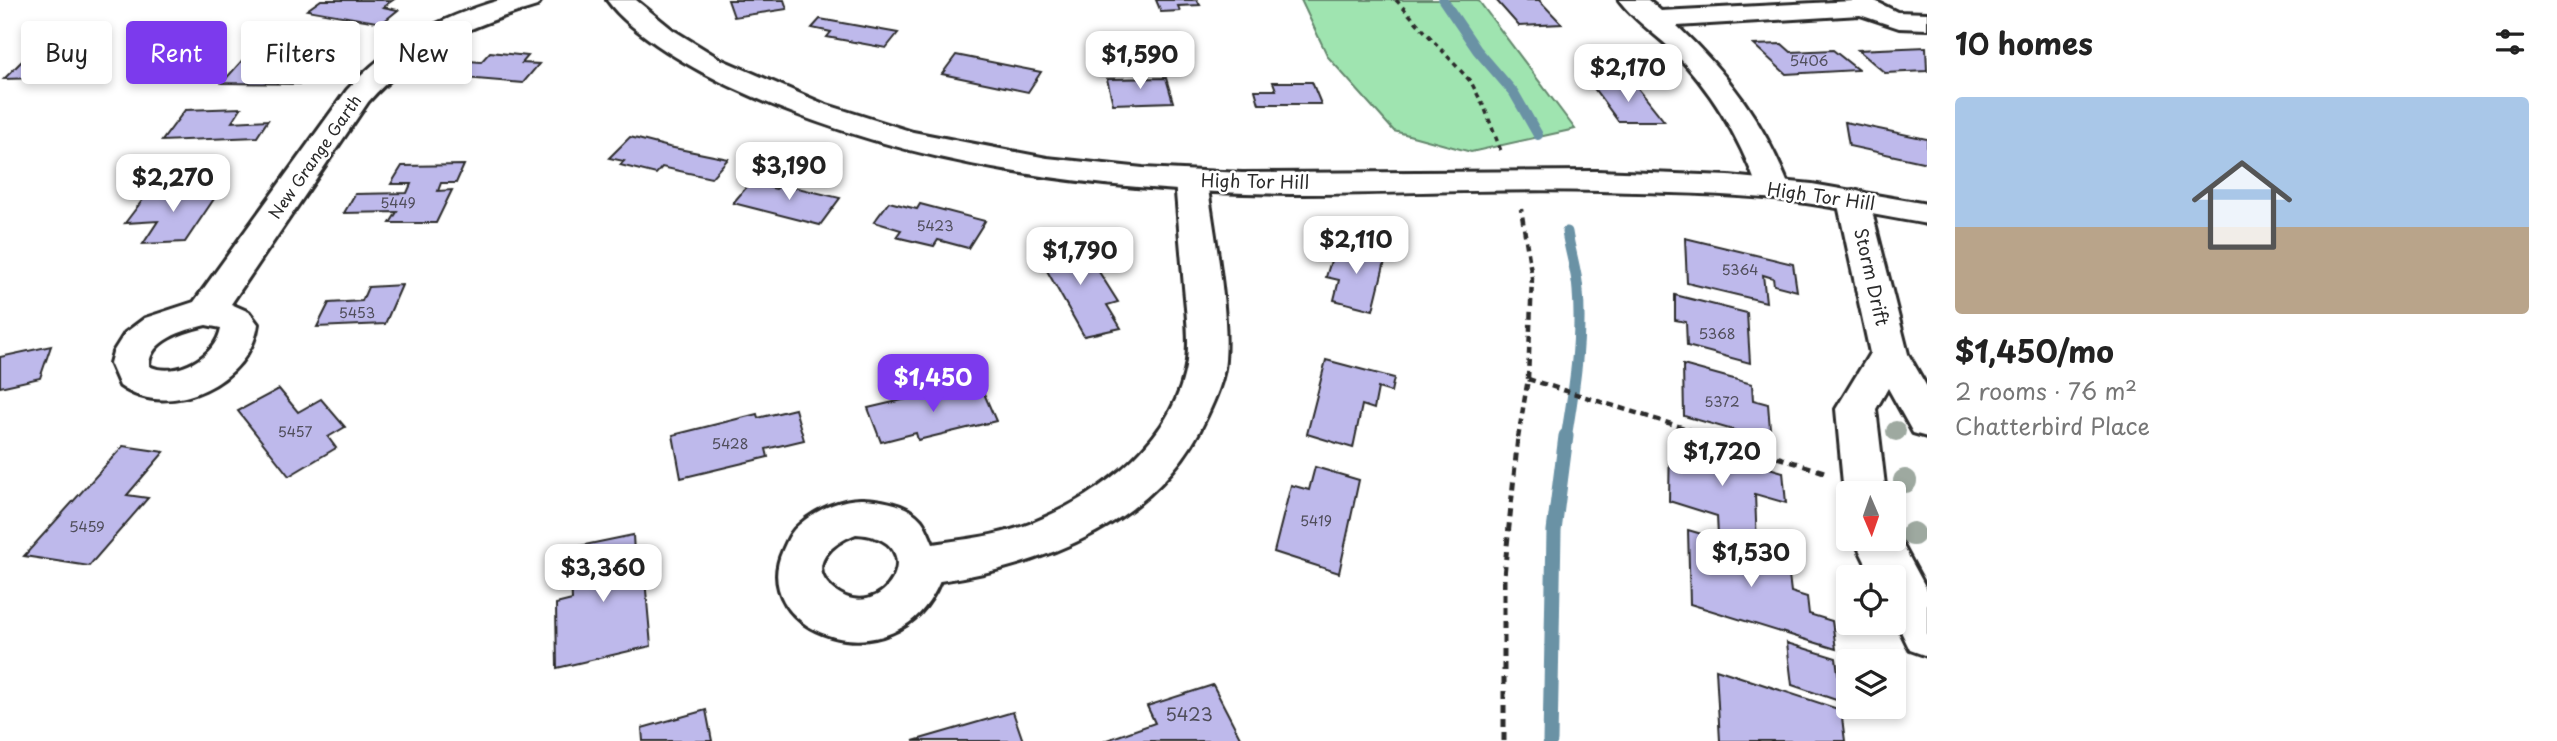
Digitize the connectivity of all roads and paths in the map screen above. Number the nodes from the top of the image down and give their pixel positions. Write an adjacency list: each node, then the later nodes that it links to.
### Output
1 (528, 0): 13 (street, New Grange Garth)
2 (620, 0): 8 (street, High Tor Hill)
3 (1396, 0): 9 (path)
4 (1632, 0): 6 (street)
5 (1861, 4): 6 (street); 7 (street)
6 (1655, 19): 10 (street)
7 (1927, 21)
8 (1191, 181): 9 (street, High Tor Hill); 20 (street)
9 (1512, 182): 10 (street, High Tor Hill); 15 (path)
10 (1774, 190): 11 (street, High Tor Hill)
11 (1853, 201): 12 (street, High Tor Hill); 14 (street, Storm Drift)
12 (1927, 214)
13 (206, 312)
14 (1889, 354): 16 (street, Storm Drift); 18 (street)
15 (1528, 379): 17 (path); 22 (path)
16 (1927, 422)
17 (1842, 481)
18 (1863, 481)
19 (1882, 551): 21 (street)
20 (921, 565)
21 (1927, 635)
22 (1504, 741)

